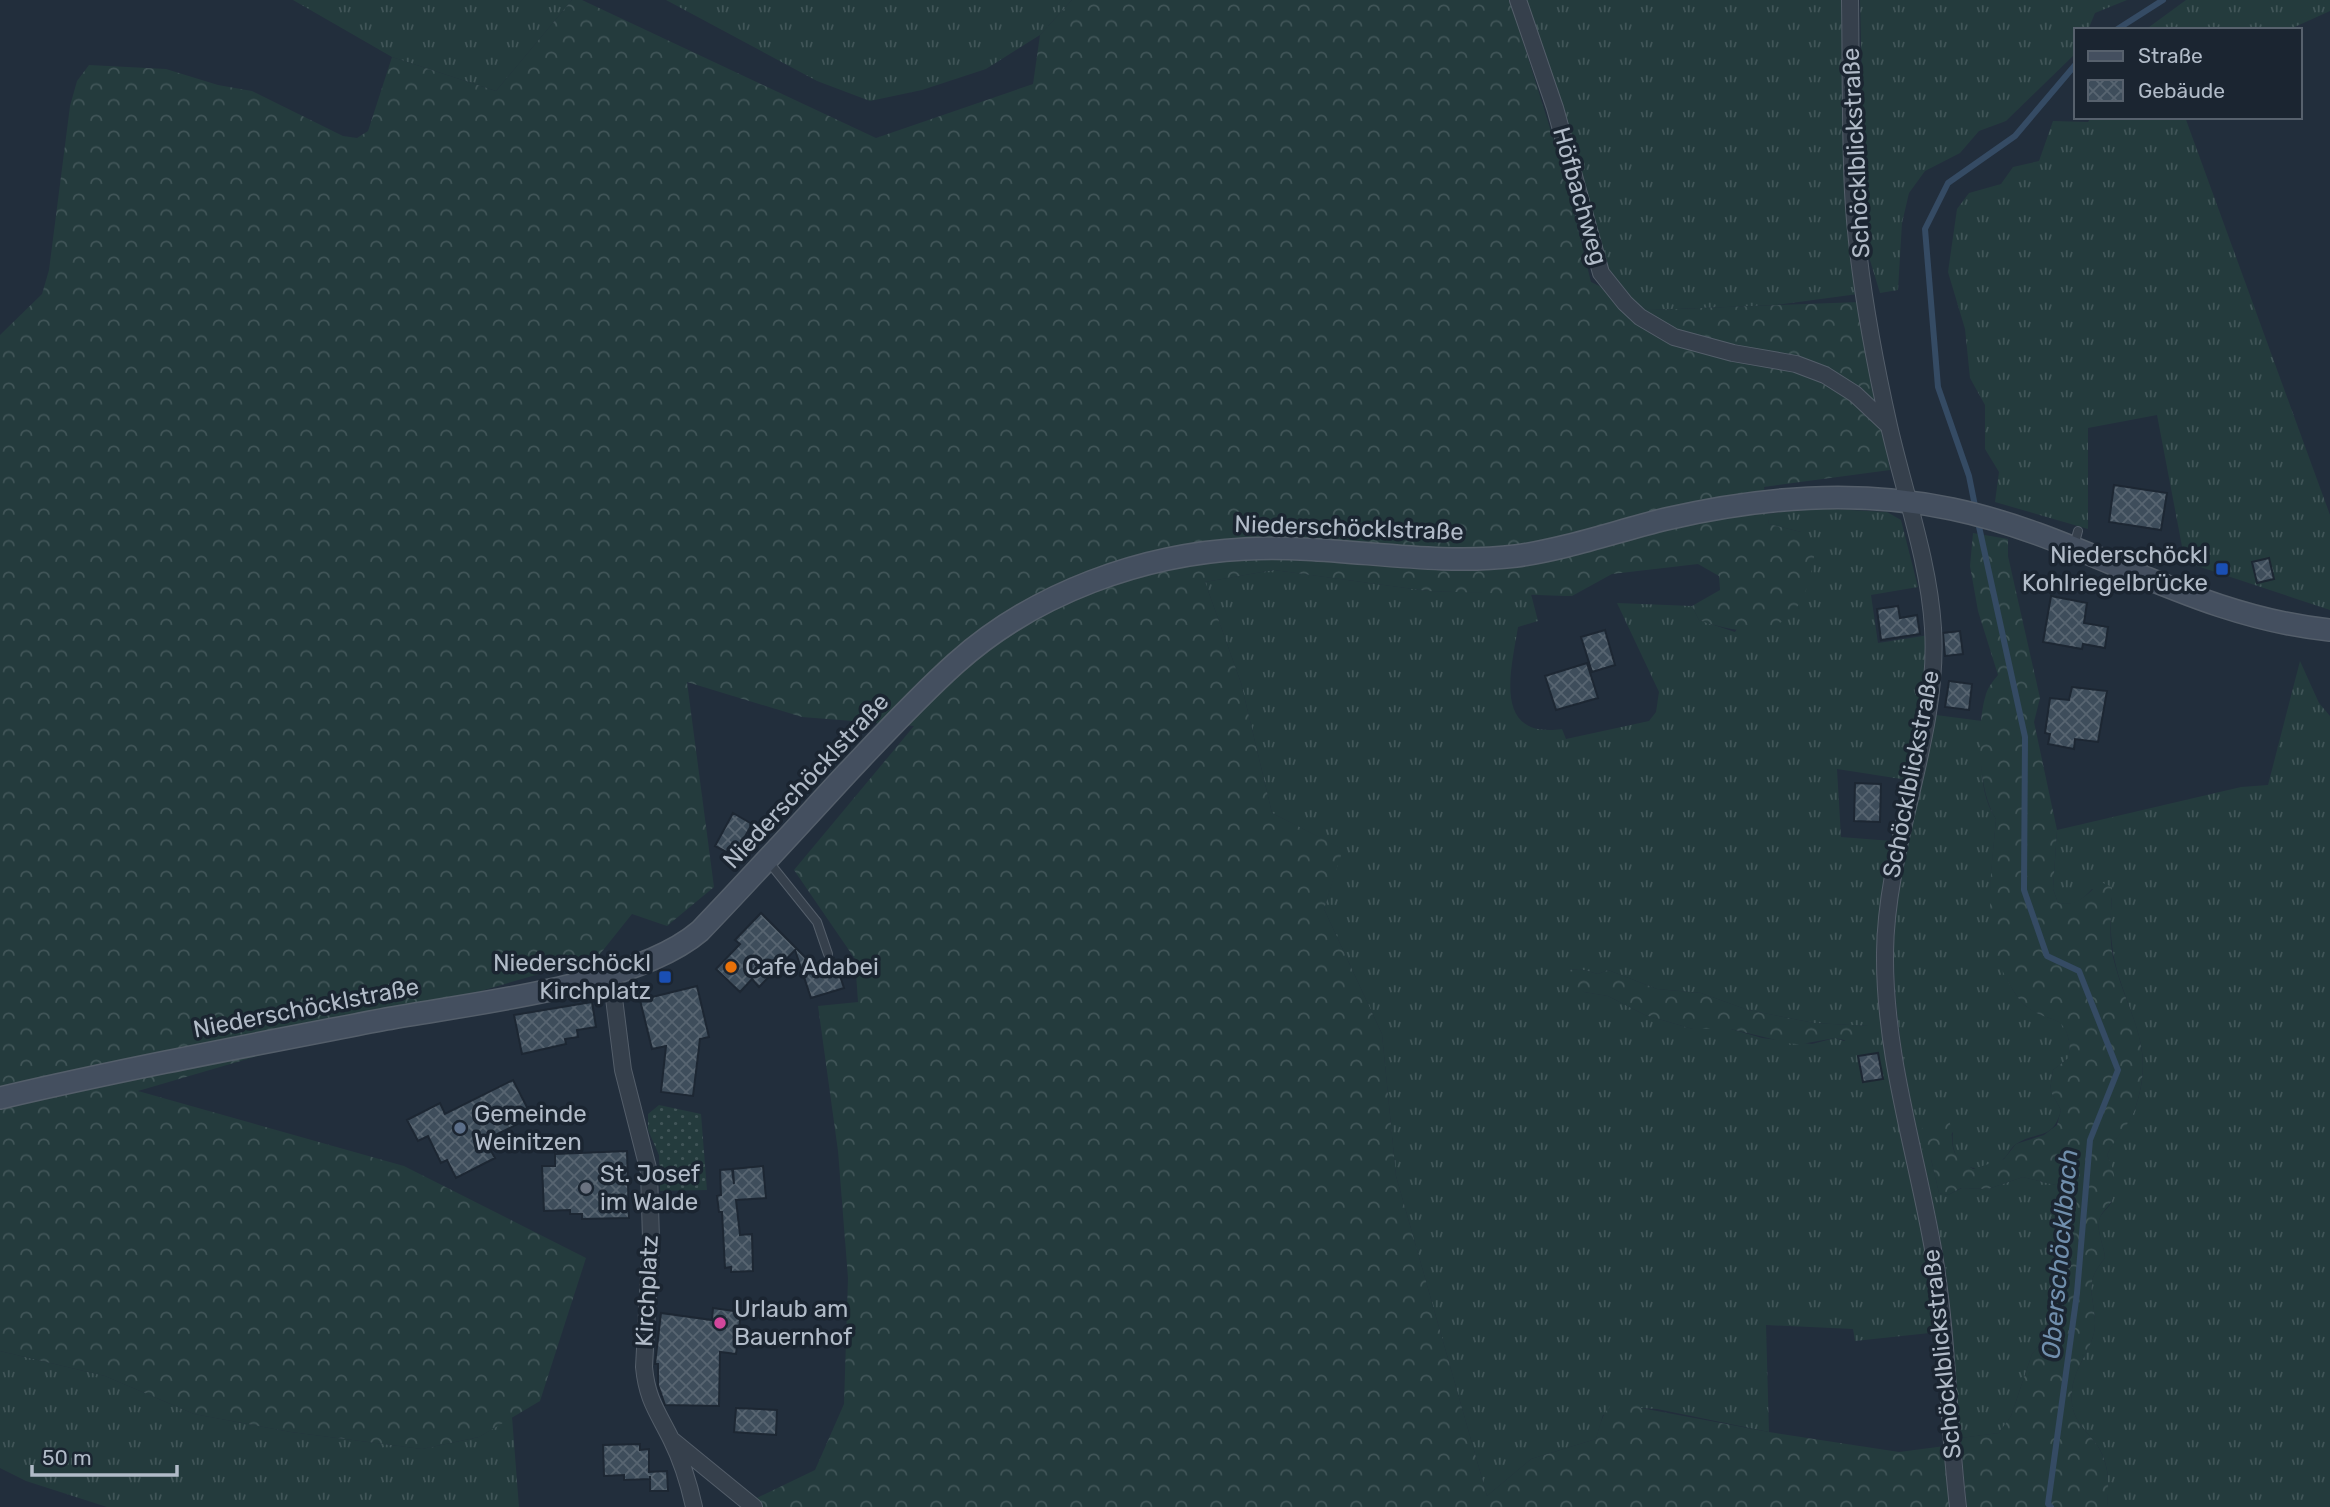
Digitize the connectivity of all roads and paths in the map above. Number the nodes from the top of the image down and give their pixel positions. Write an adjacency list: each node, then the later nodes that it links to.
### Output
1 (1518, 0): 3 (street, Höfbachweg)
2 (1850, 0): 3 (street, Schöcklblickstraße)
3 (1889, 426): 4 (street, Schöcklblickstraße)
4 (1906, 502): 5 (main road, Niederschöcklstraße); 6 (main road, Niederschöcklstraße); 15 (street, Schöcklblickstraße)
5 (2330, 630)
6 (767, 860): 7 (lane); 8 (main road, Niederschöcklstraße)
7 (828, 954)
8 (611, 974): 9 (main road, Niederschöcklstraße); 10 (street, Kirchplatz)
9 (0, 1098)
10 (670, 1438): 11 (street); 12 (street)
11 (712, 1471): 12 (street); 14 (street)
12 (690, 1490): 13 (street)
13 (694, 1507)
14 (754, 1507)
15 (1958, 1507)

